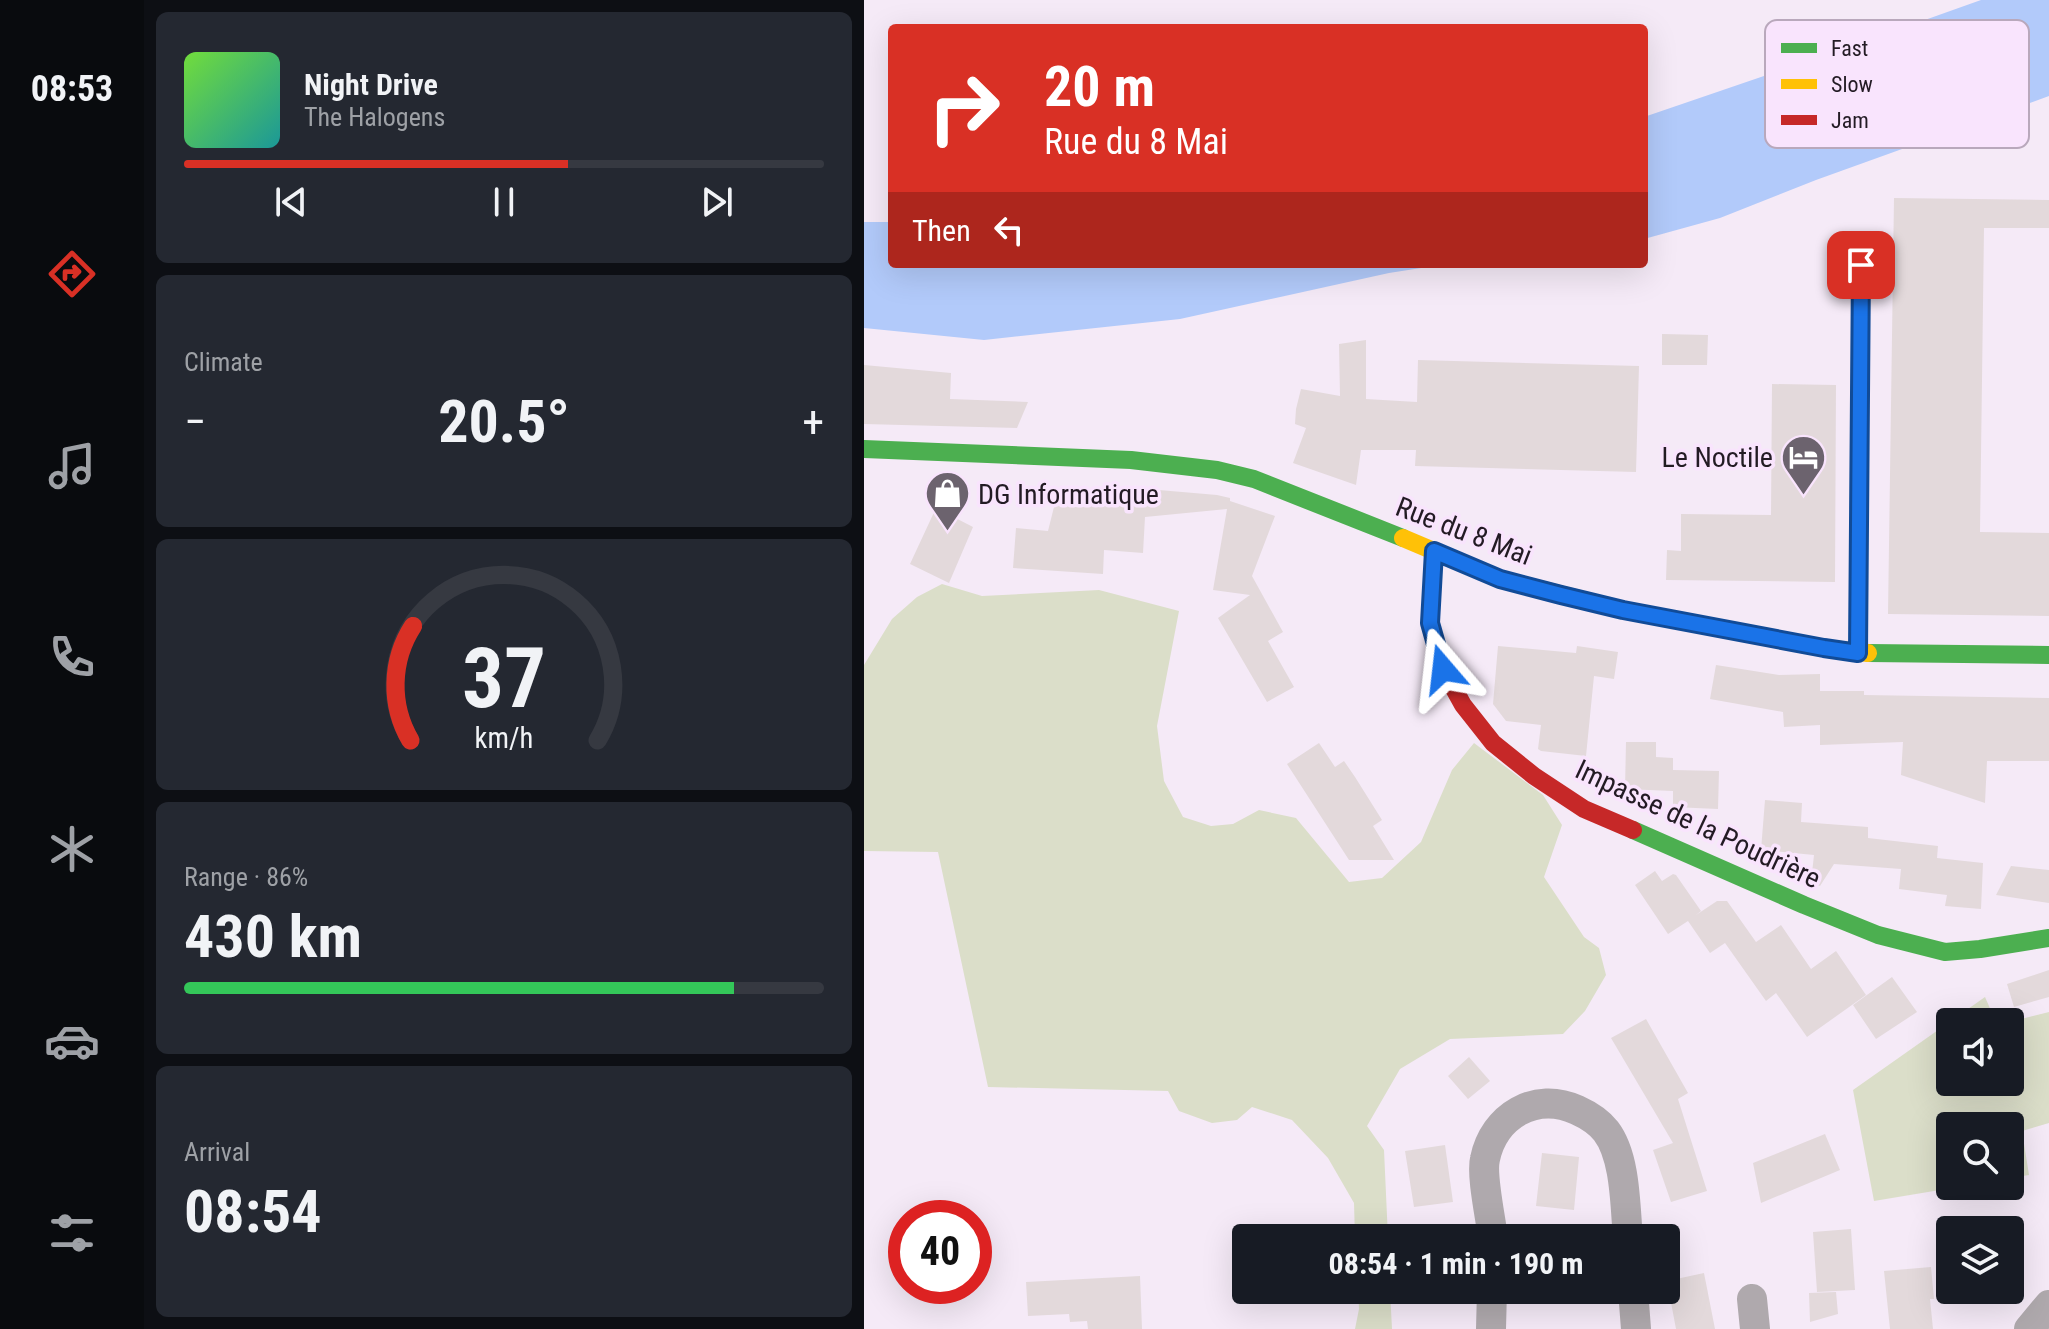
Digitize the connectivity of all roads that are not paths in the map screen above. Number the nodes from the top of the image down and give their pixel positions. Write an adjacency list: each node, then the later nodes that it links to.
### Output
1 (1861, 265): 4 (street)
2 (864, 449): 3 (street, Rue du 8 Mai)
3 (1434, 551): 4 (street, Rue du 8 Mai); 6 (street, Impasse de la Poudrière)
4 (1858, 653): 5 (street, Rue du 8 Mai)
5 (2049, 655)
6 (2049, 938)
7 (1491, 1224): 8 (street)
8 (1627, 1224)
9 (1752, 1299): 15 (street)
10 (1492, 1304): 13 (street)
11 (1634, 1304): 14 (street)
12 (2049, 1305): 16 (street)
13 (1491, 1329)
14 (1636, 1329)
15 (1755, 1329)
16 (2029, 1329)

